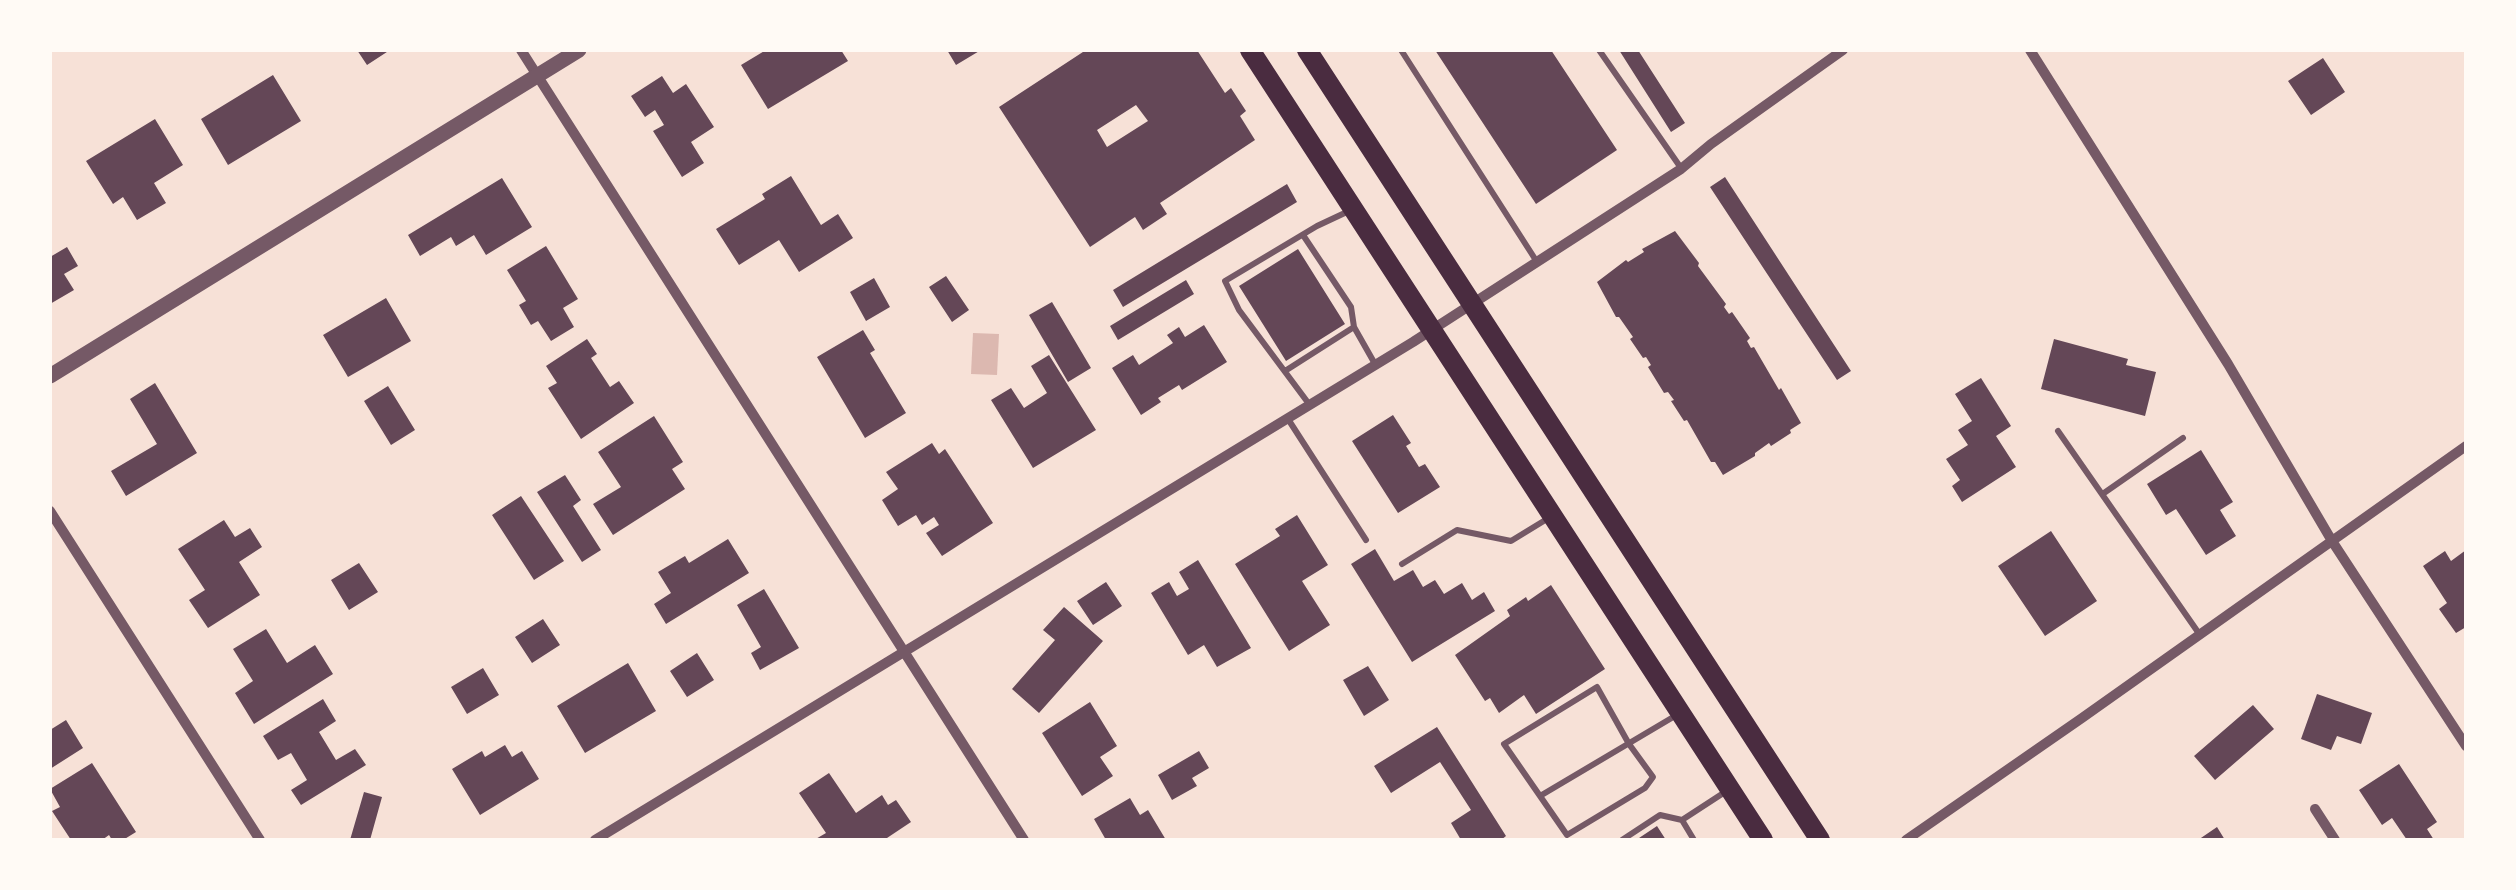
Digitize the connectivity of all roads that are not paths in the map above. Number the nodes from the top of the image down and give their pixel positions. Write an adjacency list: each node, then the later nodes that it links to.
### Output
1 (522, 50): 9 (street)
2 (580, 50): 9 (street)
3 (1250, 50): 11 (main road)
4 (1307, 50): 14 (main road)
5 (1401, 50): 13 (lane)
6 (1599, 50): 10 (lane)
7 (1843, 50): 10 (street)
8 (2030, 50): 29 (street)
9 (538, 76): 19 (street); 32 (street)
10 (1682, 169): 13 (street)
11 (1353, 208): 12 (lane); 16 (main road)
12 (1303, 235): 15 (lane); 18 (lane)
13 (1538, 262): 14 (street)
14 (1472, 304): 16 (street); 46 (main road)
15 (1354, 327): 17 (lane); 18 (lane)
16 (1432, 330): 17 (street); 27 (main road)
17 (1376, 364): 20 (street)
18 (1286, 371): 20 (lane)
19 (50, 376)
20 (1310, 405): 21 (street)
21 (1288, 418): 28 (lane); 32 (street)
22 (2058, 430): 25 (lane)
23 (2183, 438): 25 (lane)
24 (2466, 446): 29 (street)
25 (2104, 493): 31 (lane)
26 (50, 511): 40 (street)
27 (1552, 516): 30 (lane); 33 (main road)
28 (1366, 540)
29 (2332, 541): 31 (street); 35 (street)
30 (1402, 564)
31 (2200, 635): 47 (street)
32 (904, 653): 41 (street); 42 (street)
33 (1680, 713): 34 (lane); 36 (main road)
34 (1629, 744): 37 (lane); 37 (lane); 37 (lane)
35 (2466, 746)
36 (1730, 789): 39 (lane); 45 (main road)
37 (1540, 796)
38 (2315, 809): 48 (street)
39 (1682, 820): 43 (lane); 44 (lane)
40 (260, 840)
41 (595, 840)
42 (1024, 840)
43 (1622, 840)
44 (1694, 840)
45 (1763, 840)
46 (1820, 840)
47 (1906, 840)
48 (2335, 840)

